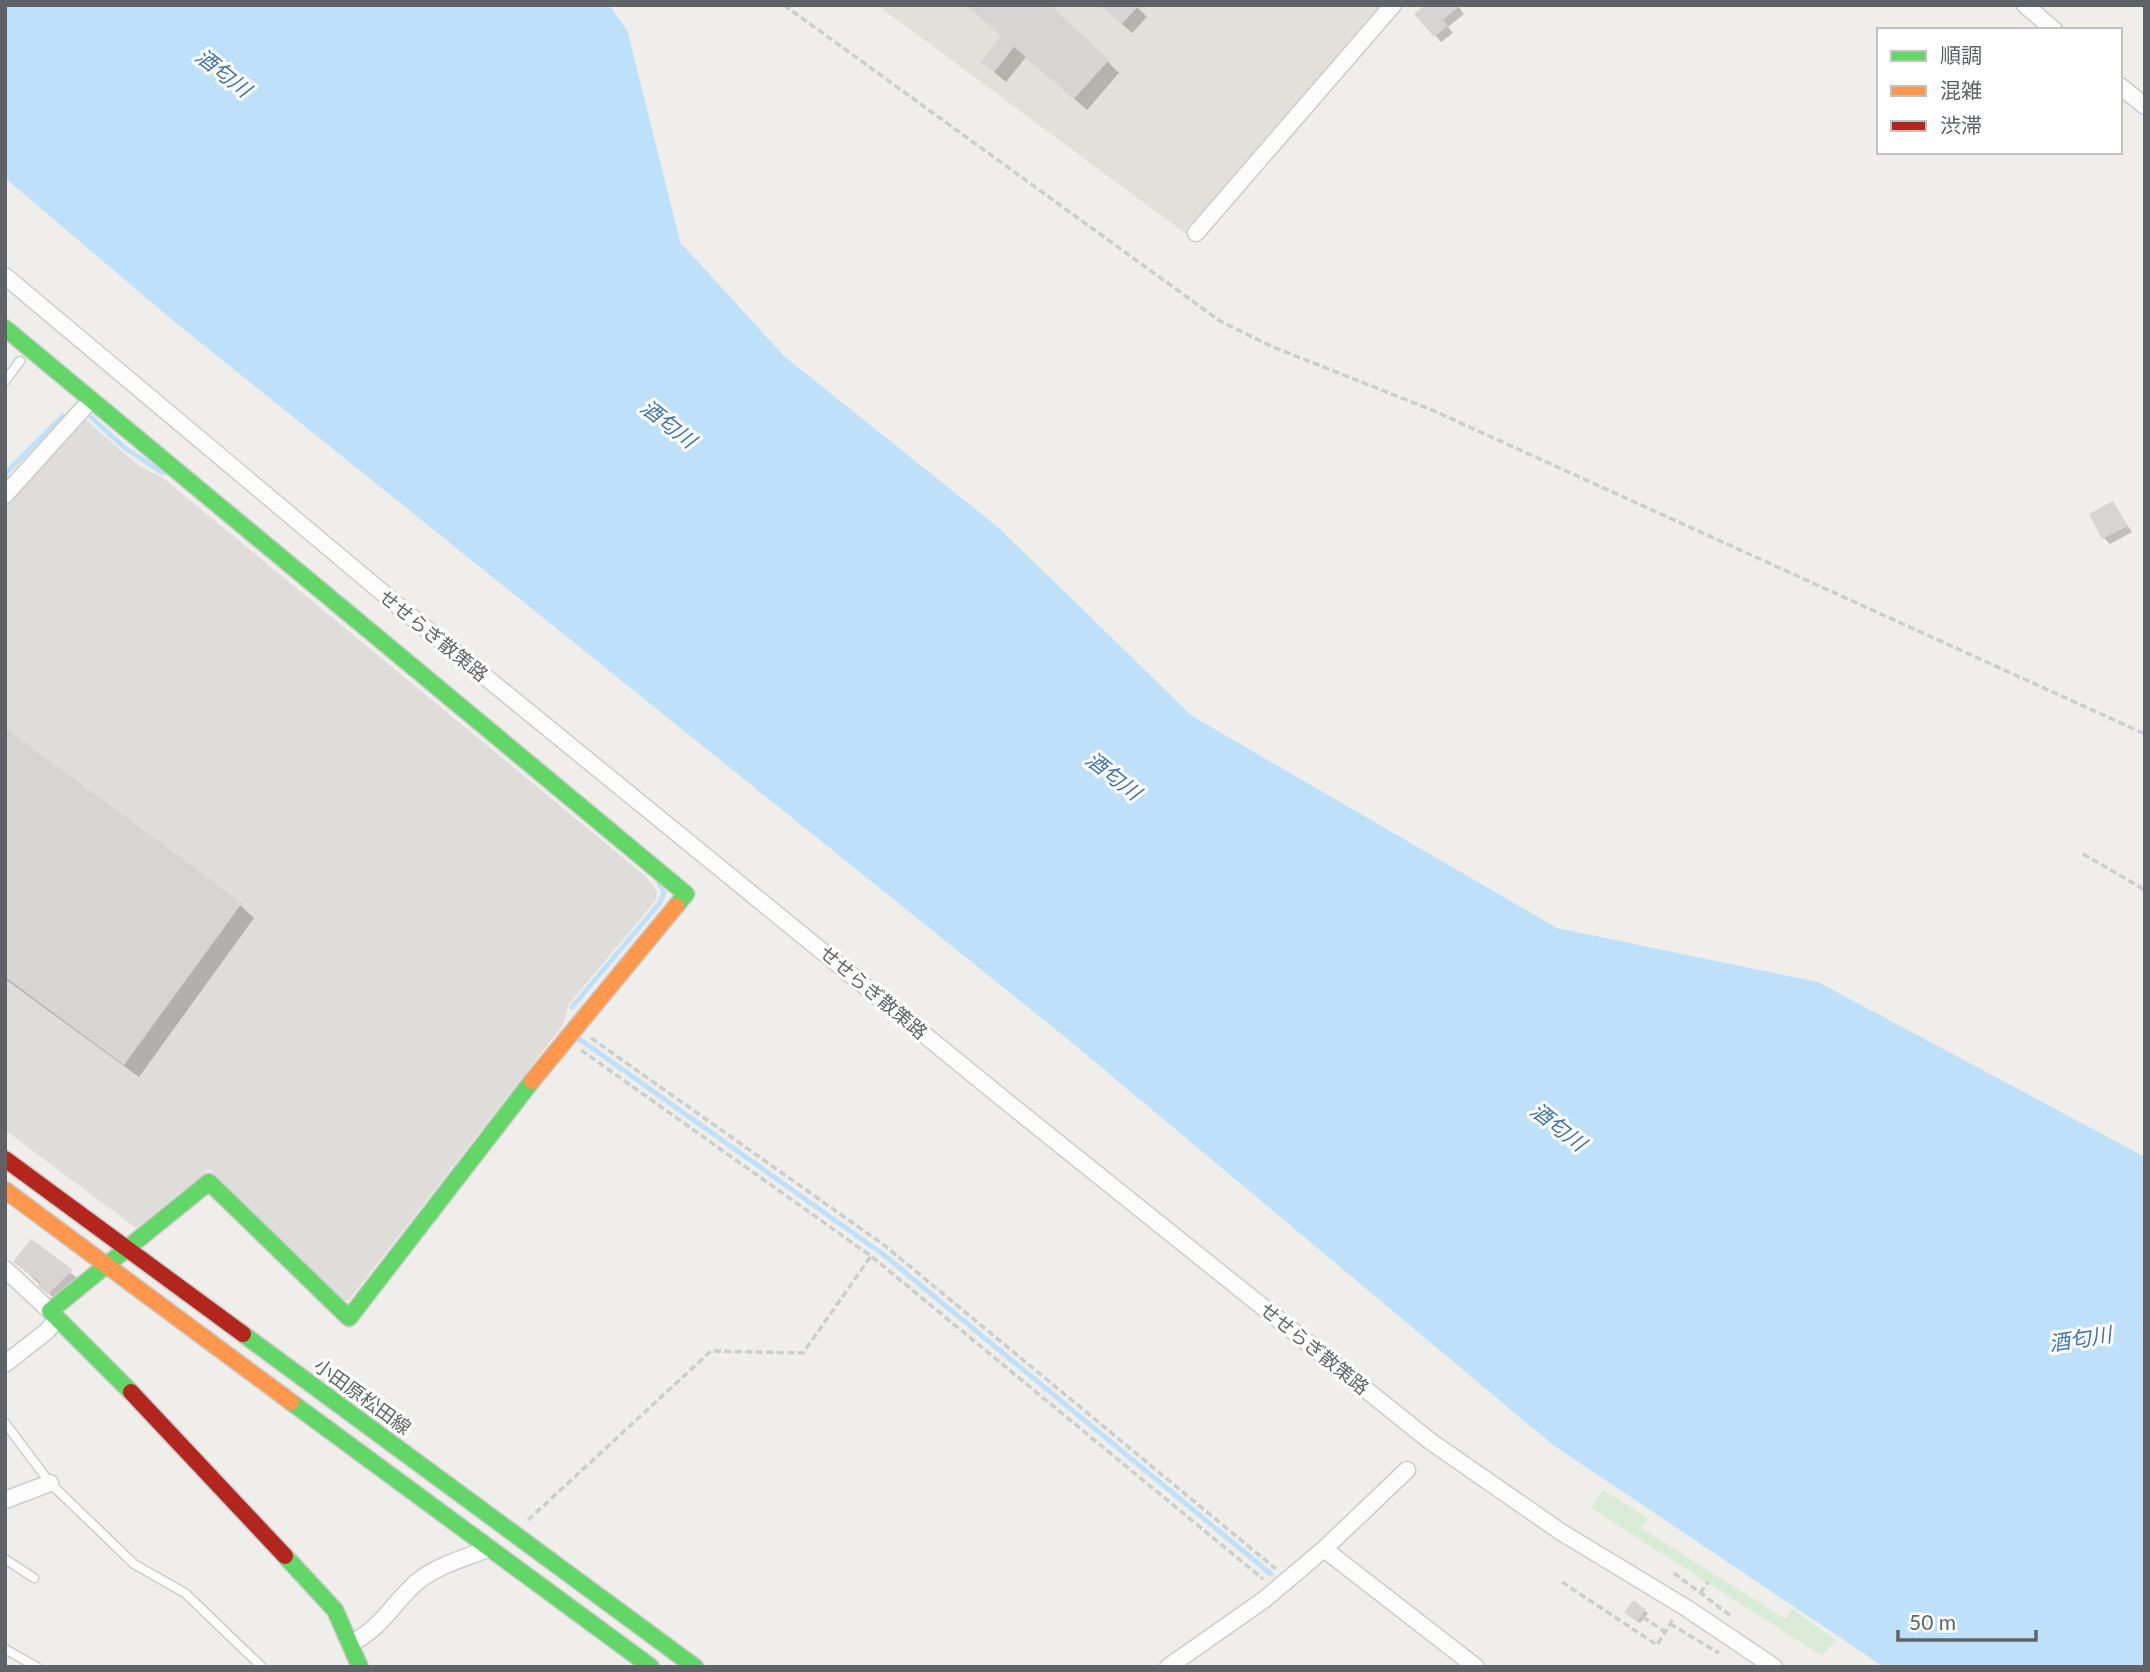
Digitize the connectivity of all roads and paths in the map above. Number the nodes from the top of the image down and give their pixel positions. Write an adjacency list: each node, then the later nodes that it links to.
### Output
1 (783, 5): 14 (path)
2 (1393, 5): 7 (street)
3 (2029, 6): 4 (street)
4 (2052, 28)
5 (2122, 88): 6 (street)
6 (2145, 106)
7 (1196, 233)
8 (5, 276): 48 (street, せせらぎ散策路)
9 (5, 328): 10 (street)
10 (25, 355): 11 (lane); 12 (street)
11 (5, 381)
12 (91, 400): 13 (street); 17 (street)
13 (5, 495)
14 (2145, 734)
15 (2083, 854): 16 (path)
16 (2145, 890)
17 (570, 1033): 20 (street); 21 (path); 36 (path)
18 (5, 1159): 20 (street, 小田原松田線)
19 (5, 1190): 22 (street)
20 (127, 1248): 22 (street); 30 (street, 小田原松田線)
21 (871, 1256): 30 (path); 36 (path)
22 (107, 1265): 24 (street); 31 (street)
23 (5, 1269): 24 (street)
24 (54, 1315): 25 (street); 40 (street)
25 (5, 1364)
26 (5, 1423): 28 (lane)
27 (1406, 1470): 32 (street)
28 (50, 1483): 29 (street); 43 (lane)
29 (5, 1500)
30 (514, 1533): 45 (street, 小田原松田線)
31 (491, 1548): 40 (street); 44 (street)
32 (1324, 1549): 36 (street); 47 (street)
33 (5, 1559): 34 (lane)
34 (34, 1578)
35 (1562, 1582): 38 (path)
36 (1283, 1585): 46 (street)
37 (1643, 1617): 38 (path)
38 (1665, 1632): 41 (path)
39 (5, 1649): 42 (lane)
40 (352, 1656)
41 (1726, 1657)
42 (37, 1667)
43 (262, 1667)
44 (651, 1667)
45 (695, 1667)
46 (1168, 1667)
47 (1476, 1667)
48 (1774, 1667)

